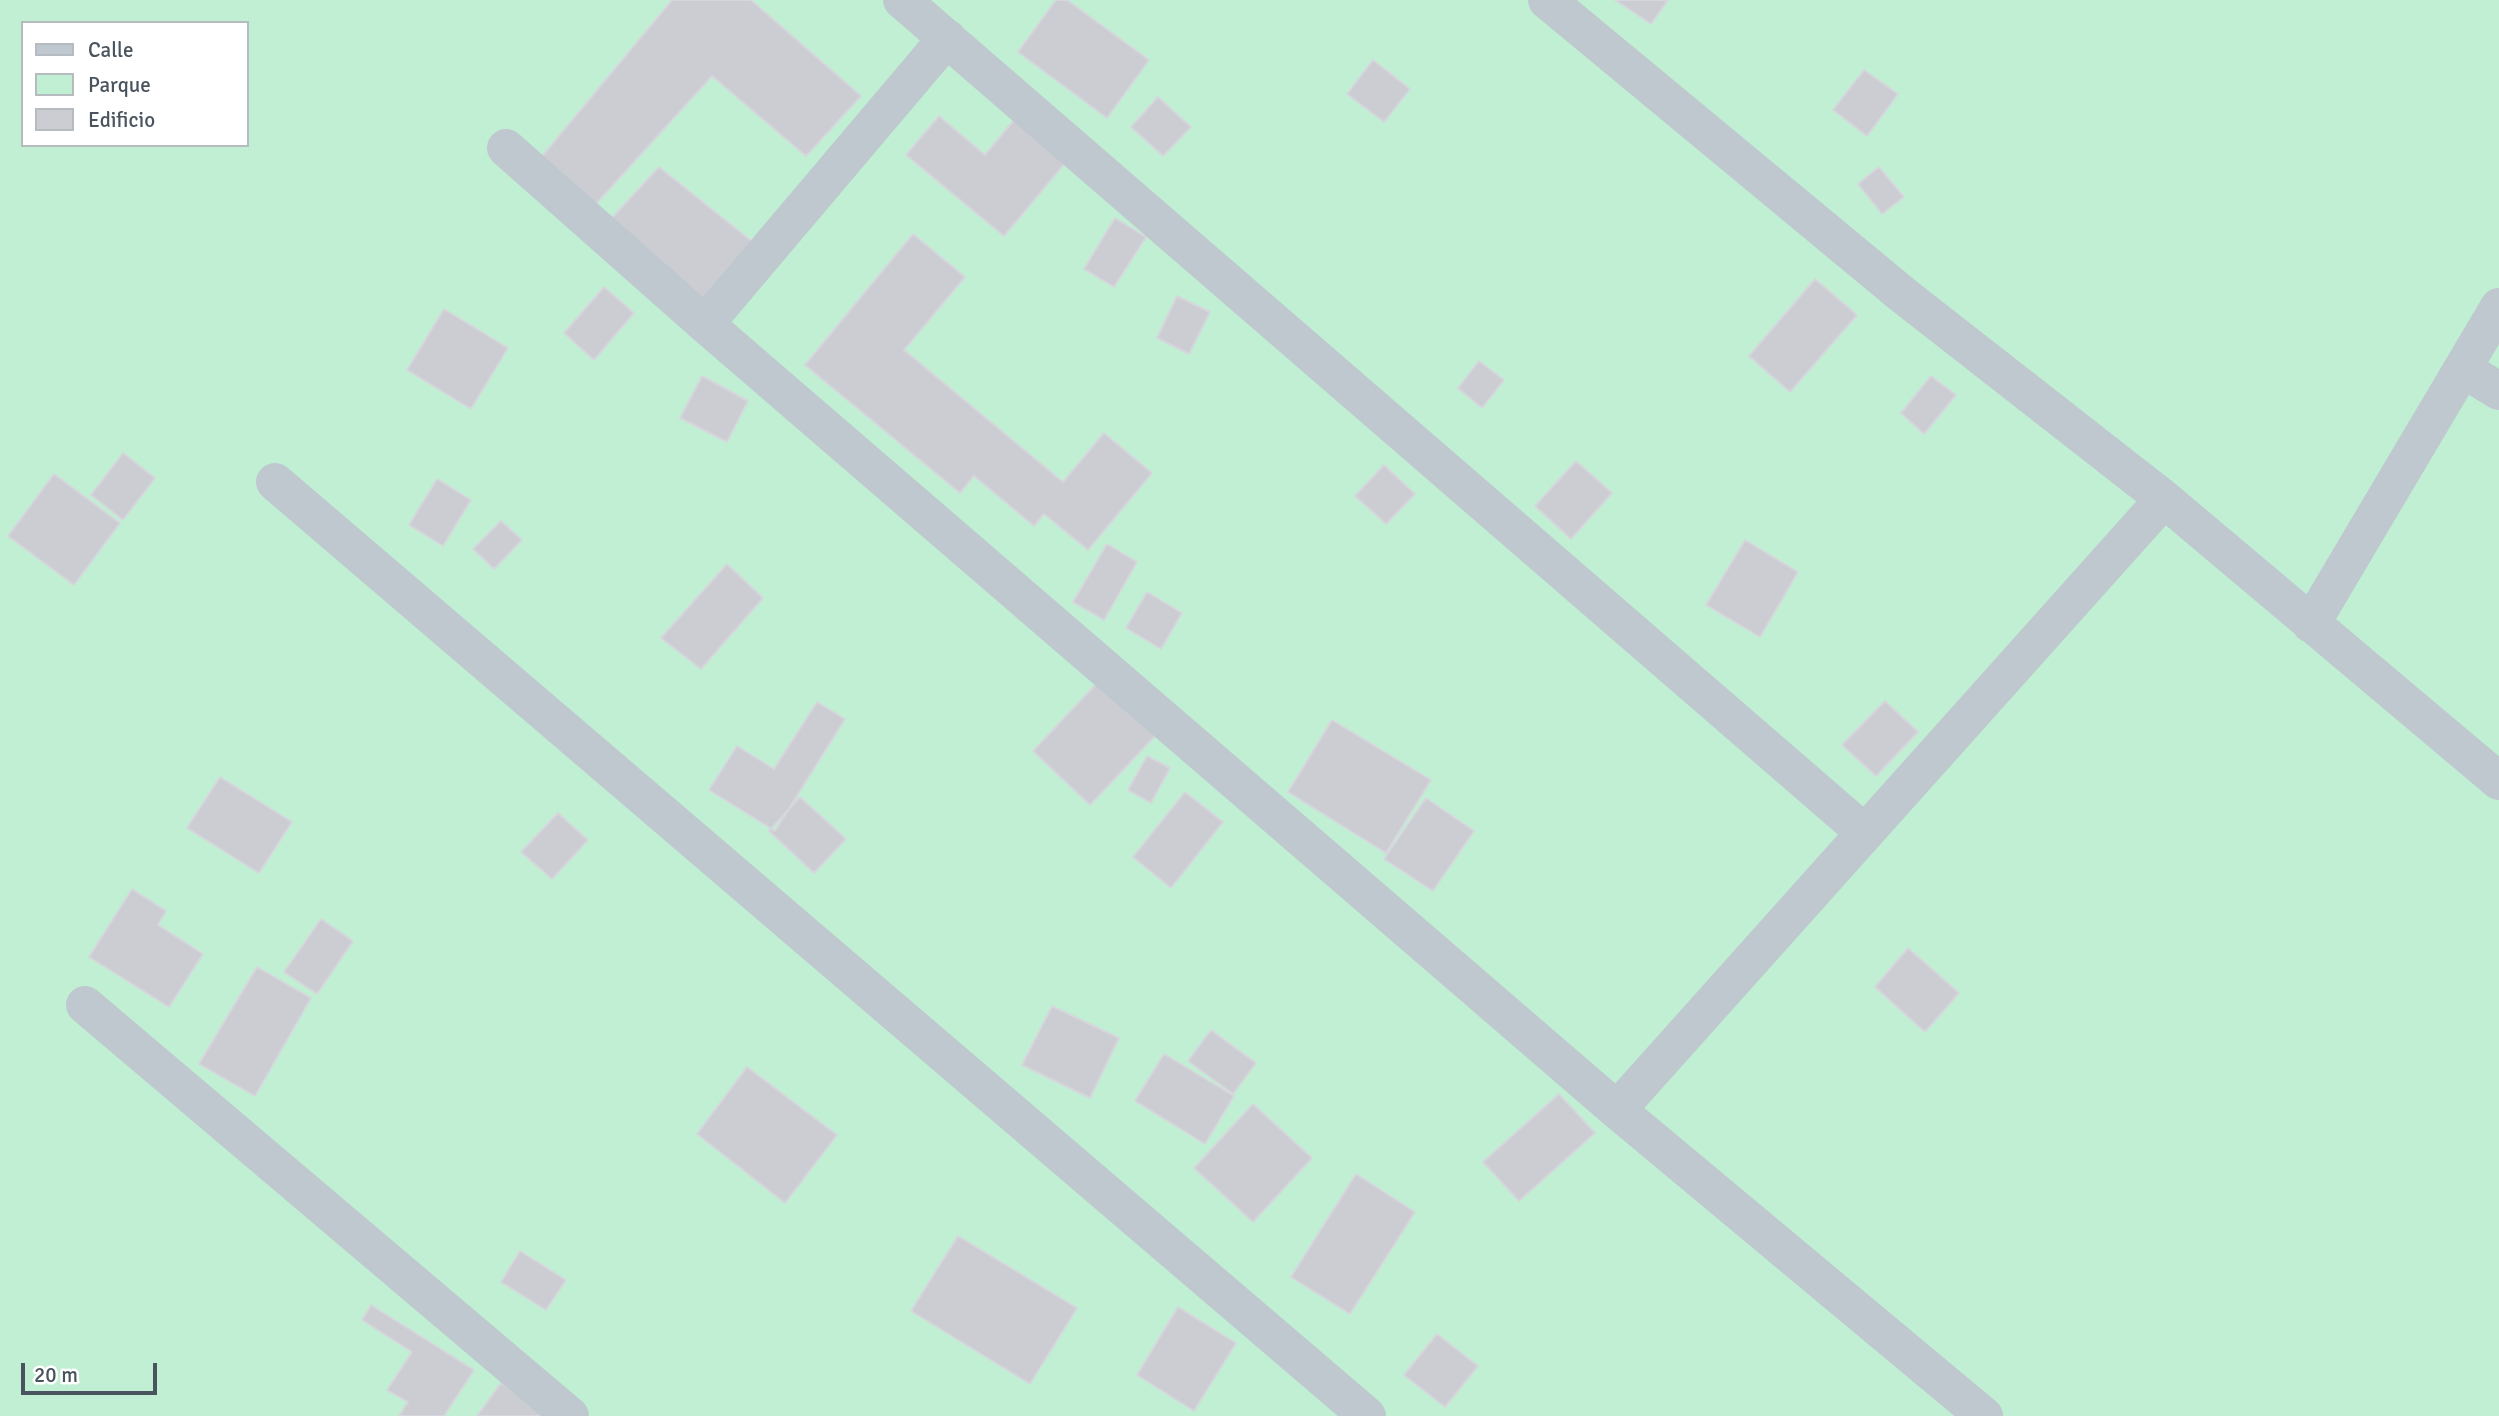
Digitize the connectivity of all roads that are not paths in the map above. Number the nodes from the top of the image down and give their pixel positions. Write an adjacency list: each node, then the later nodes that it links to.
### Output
1 (902, 0): 3 (street)
2 (1547, 0): 10 (street)
3 (947, 38): 6 (street); 13 (street)
4 (506, 148): 6 (street)
5 (2499, 307): 7 (street)
6 (705, 324): 15 (street)
7 (2463, 369): 8 (street); 11 (street)
8 (2499, 391)
9 (275, 482): 17 (street)
10 (2164, 499): 11 (street); 13 (street)
11 (2311, 624): 12 (street)
12 (2499, 781)
13 (1865, 833): 15 (street)
14 (85, 1005): 16 (street)
15 (1617, 1110): 18 (street)
16 (570, 1416)
17 (1367, 1416)
18 (1984, 1416)

